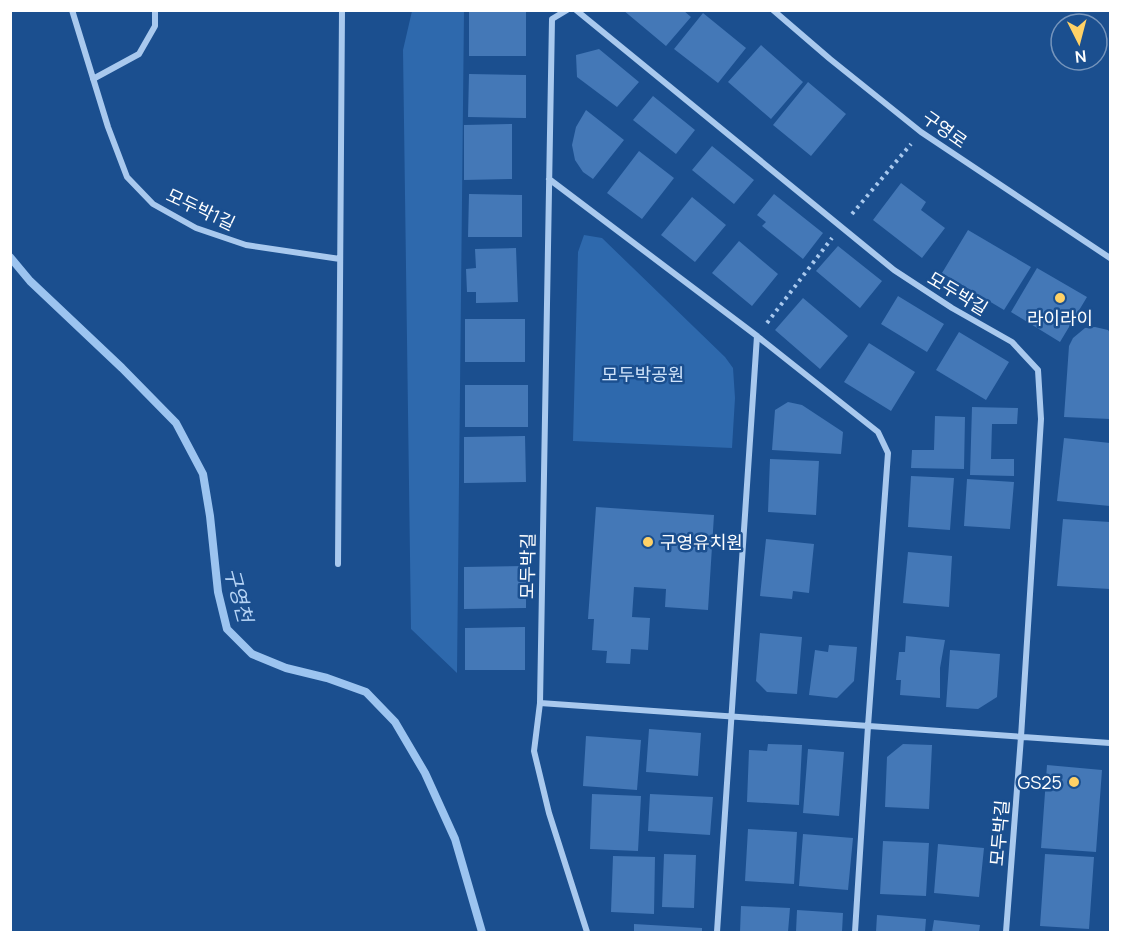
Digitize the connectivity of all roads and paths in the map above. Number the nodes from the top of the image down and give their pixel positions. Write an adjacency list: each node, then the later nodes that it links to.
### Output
1 (72, 10): 7 (street, 모두박1길)
2 (155, 10): 7 (street)
3 (342, 10): 10 (street)
4 (567, 10): 8 (street, 모두박길)
5 (576, 10): 16 (street, 모두박길)
6 (773, 10): 9 (street, 구영로)
7 (93, 79): 10 (street, 모두박1길)
8 (549, 179): 11 (street); 13 (street, 모두박길)
9 (1110, 258)
10 (340, 259): 12 (street)
11 (757, 336): 14 (street); 15 (street)
12 (338, 564)
13 (540, 703): 14 (street); 18 (street, 모두박길)
14 (732, 717): 15 (street); 19 (street)
15 (868, 726): 16 (street); 20 (street)
16 (1021, 737): 17 (street); 21 (street, 모두박길)
17 (1110, 743)
18 (587, 933)
19 (717, 933)
20 (855, 933)
21 (1006, 933)

